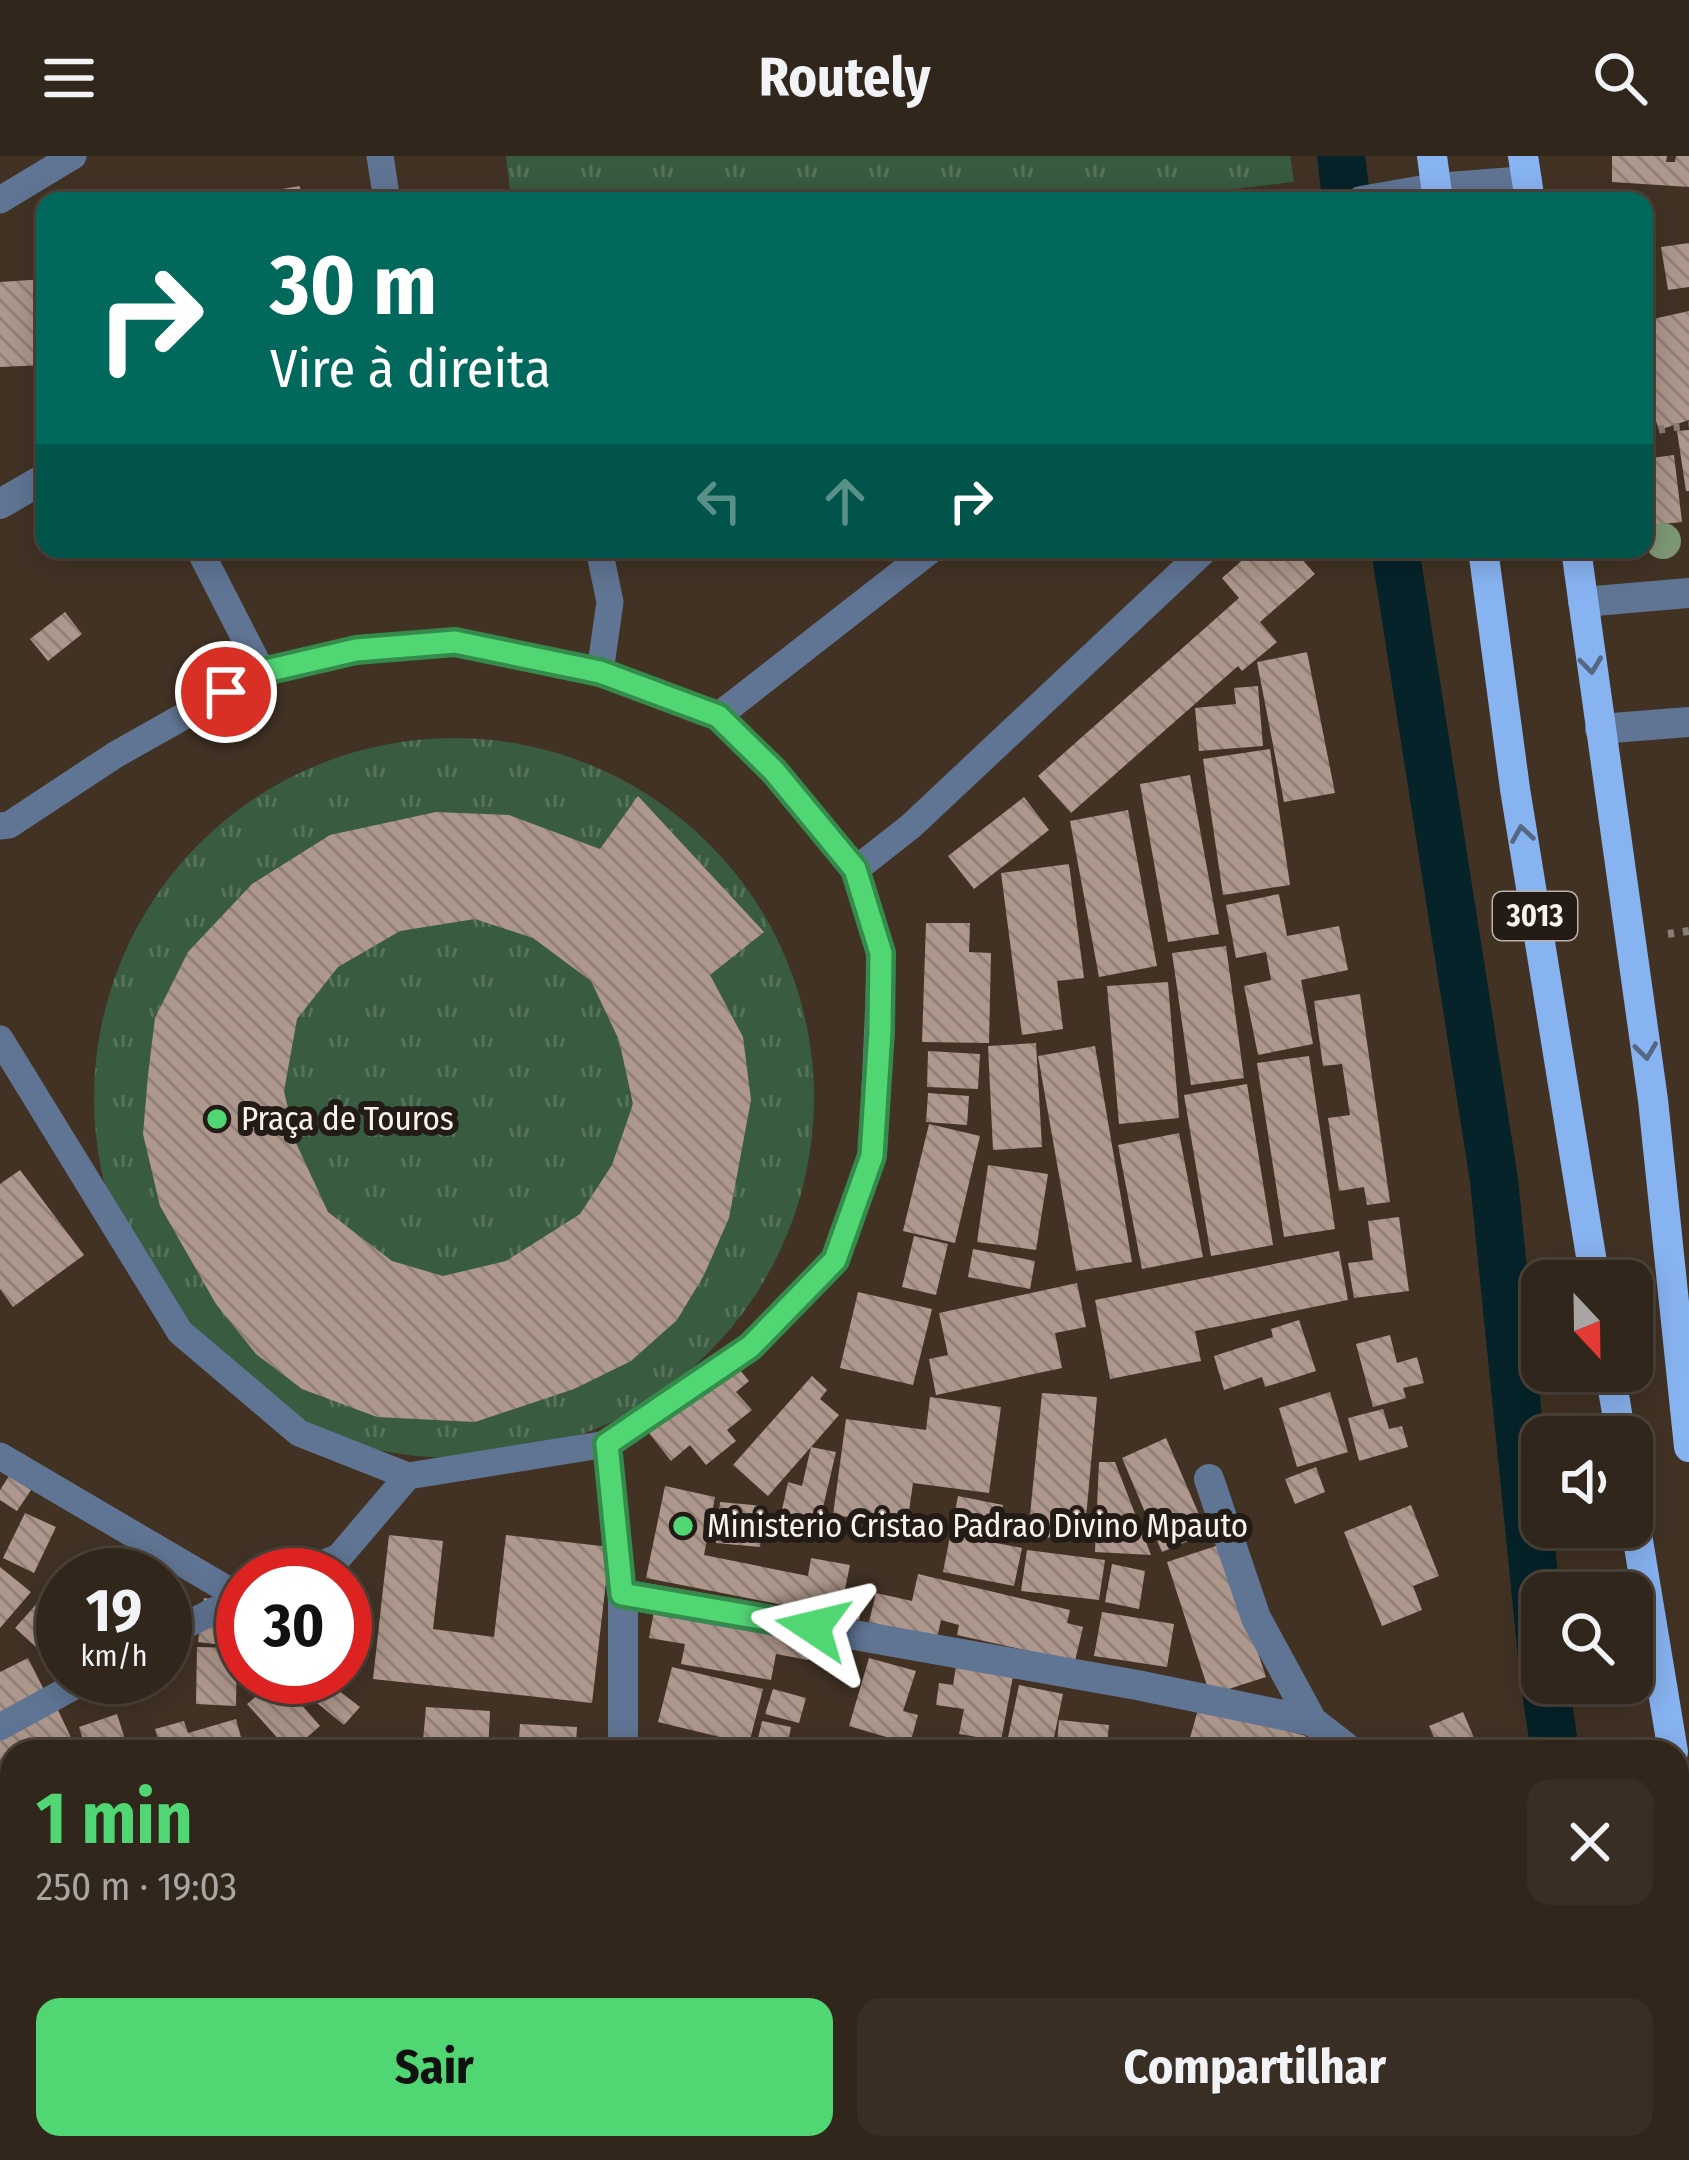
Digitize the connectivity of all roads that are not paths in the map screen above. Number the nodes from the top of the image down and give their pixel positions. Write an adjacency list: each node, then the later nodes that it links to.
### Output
1 (73, 156): 8 (lane)
2 (380, 156): 5 (lane)
3 (1432, 156): 6 (main road)
4 (1526, 179): 7 (street)
5 (386, 192)
6 (1437, 192)
7 (1454, 192)
8 (0, 200)
9 (36, 483): 10 (street)
10 (0, 504)
11 (204, 558): 19 (lane)
12 (600, 558): 20 (lane)
13 (920, 558): 21 (lane)
14 (1196, 558): 25 (lane)
15 (1484, 558): 27 (main road, 3013, one-way to 15)
16 (1577, 558): 18 (main road)
17 (1689, 593): 18 (street)
18 (1583, 602): 23 (main road, one-way to 23)
19 (262, 672): 20 (lane); 24 (lane)
20 (600, 672): 21 (lane)
21 (718, 716): 25 (lane)
22 (1689, 722): 23 (street)
23 (1600, 729): 29 (main road, one-way to 29)
24 (0, 826)
25 (855, 869): 28 (lane)
26 (0, 1039): 31 (lane)
27 (1592, 1260)
28 (607, 1444): 31 (lane); 36 (lane)
29 (1689, 1447)
30 (0, 1456): 35 (lane)
31 (409, 1476): 33 (lane)
32 (1209, 1479): 38 (street)
33 (347, 1548)
34 (1639, 1548): 42 (main road)
35 (216, 1582)
36 (622, 1594): 38 (street); 40 (street)
37 (42, 1704): 39 (lane)
38 (1312, 1720): 41 (street)
39 (0, 1727)
40 (623, 1740)
41 (1337, 1740)
42 (1671, 1740)

